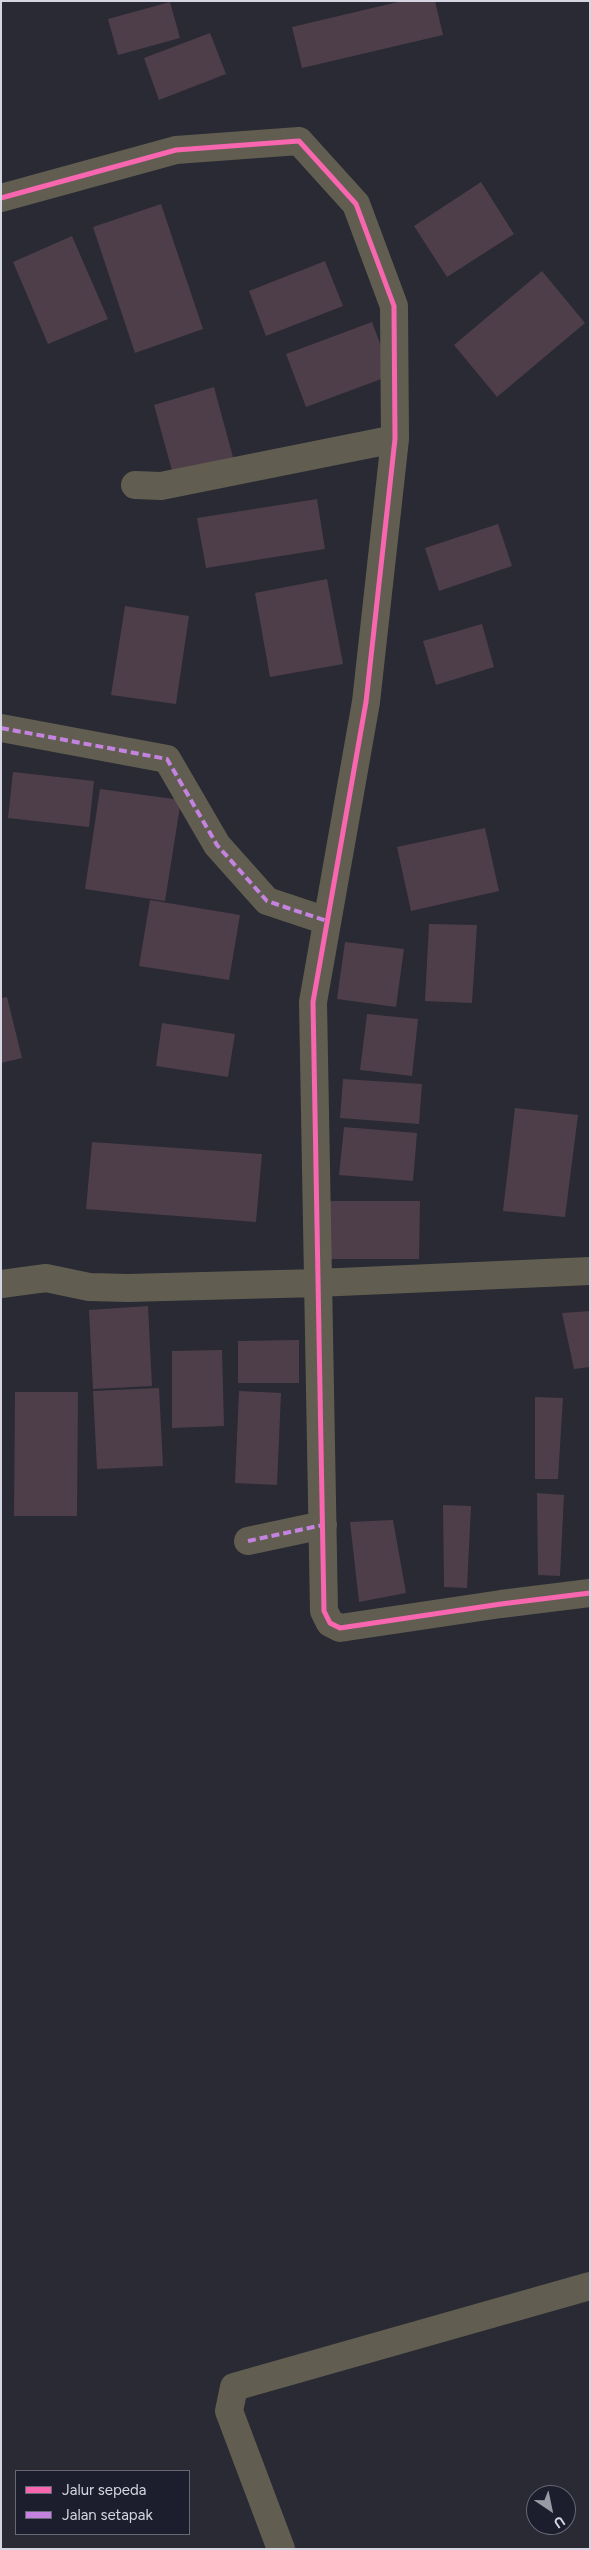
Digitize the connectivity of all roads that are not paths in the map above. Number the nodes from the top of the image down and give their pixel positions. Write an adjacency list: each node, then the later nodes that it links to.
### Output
1 (1, 198): 2 (street)
2 (395, 439): 3 (street); 5 (street)
3 (134, 485)
4 (1, 728): 5 (street)
5 (327, 921): 7 (street)
6 (590, 1271): 7 (street)
7 (317, 1283): 8 (street); 9 (street)
8 (1, 1284)
9 (323, 1525): 10 (street); 11 (street)
10 (248, 1541)
11 (590, 1593)
12 (590, 2286): 13 (street)
13 (281, 2549)

